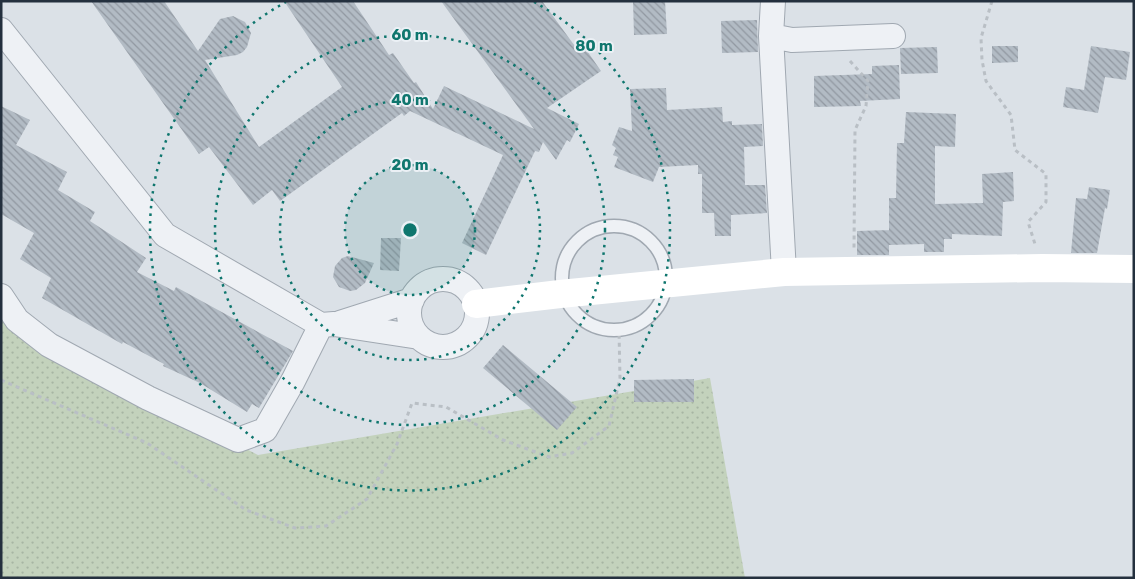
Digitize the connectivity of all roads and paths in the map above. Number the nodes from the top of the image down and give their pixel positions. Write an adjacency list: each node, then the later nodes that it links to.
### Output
1 (773, 1): 4 (street)
2 (992, 1): 7 (path)
3 (1, 30): 16 (street)
4 (771, 36): 6 (street); 10 (street)
5 (893, 36): 6 (street)
6 (827, 40): 9 (path)
7 (1042, 268): 8 (street); 9 (street)
8 (1134, 269)
9 (854, 271): 10 (street)
10 (784, 272): 11 (street)
11 (664, 284): 12 (street); 12 (lane); 17 (lane)
12 (566, 293): 15 (street); 17 (lane)
13 (1, 296): 16 (street)
14 (412, 300): 15 (street); 16 (street); 18 (street)
15 (476, 304): 18 (street)
16 (328, 325): 18 (street)
17 (619, 331): 19 (path)
18 (419, 337)
19 (1, 380)

